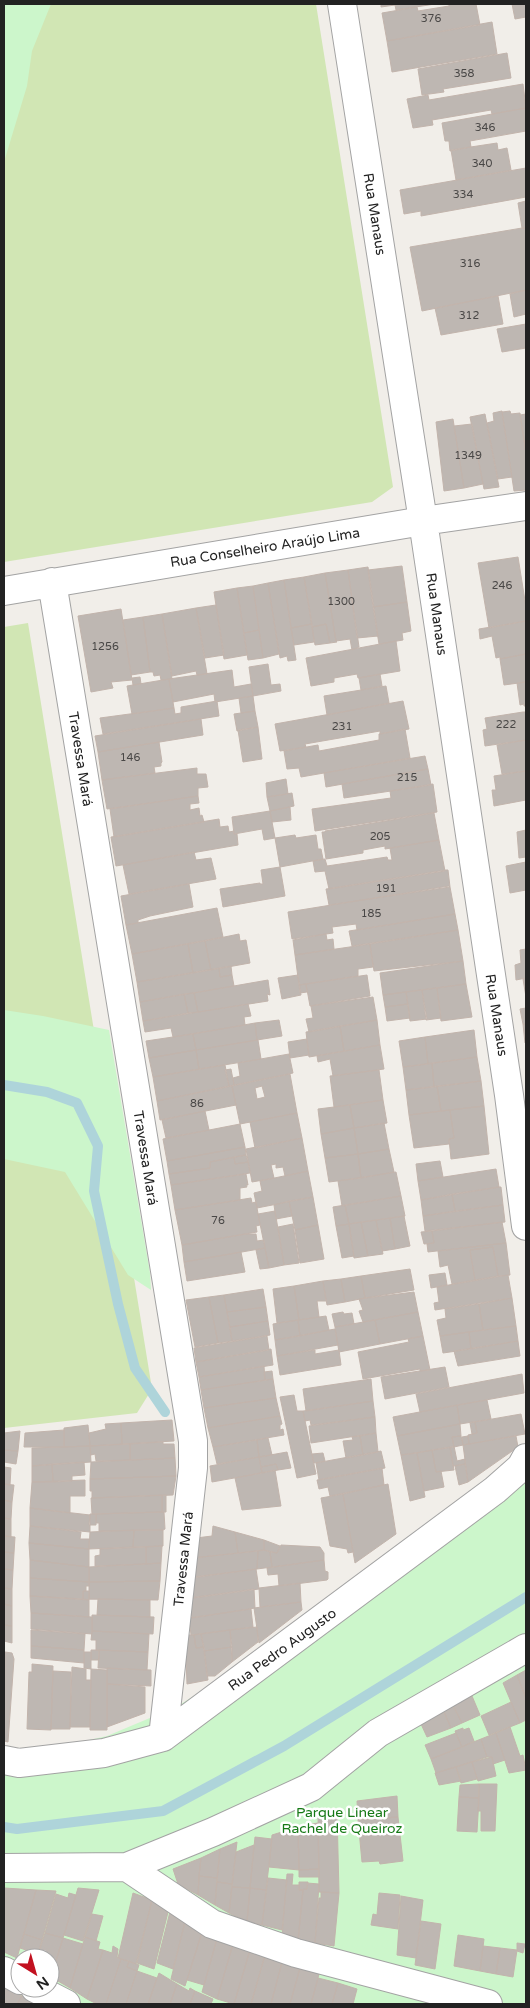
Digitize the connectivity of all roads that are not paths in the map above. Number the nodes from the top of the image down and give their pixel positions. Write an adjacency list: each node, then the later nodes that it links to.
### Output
1 (342, 4): 3 (street, Rua Manaus)
2 (526, 506): 3 (street, Rua Conselheiro Araújo Lima)
3 (423, 521): 4 (street, Rua Conselheiro Araújo Lima); 6 (street, Rua Manaus)
4 (52, 582): 5 (street, Rua Conselheiro Araújo Lima); 10 (street, Travessa Mará)
5 (4, 591)
6 (518, 1094): 7 (street, Rua Manaus)
7 (526, 1226)
8 (526, 1458): 10 (street, Rua Pedro Augusto)
9 (526, 1648): 12 (street)
10 (163, 1737): 11 (street, Rua Pedro Augusto)
11 (4, 1760)
12 (127, 1867): 13 (street); 16 (street)
13 (4, 1868)
14 (55, 1998): 15 (street)
15 (66, 2004)
16 (488, 2004)

